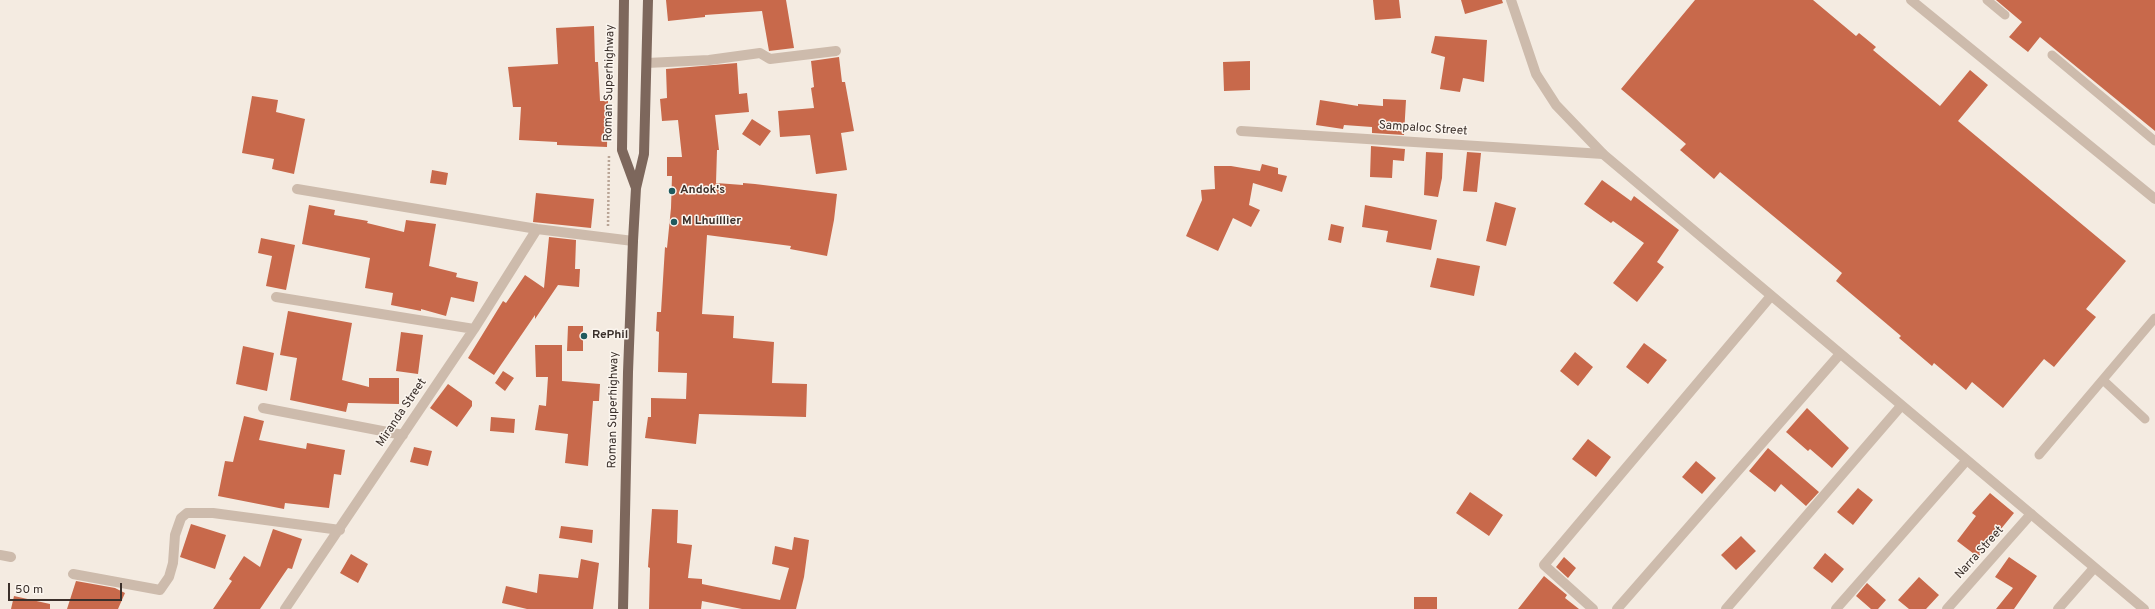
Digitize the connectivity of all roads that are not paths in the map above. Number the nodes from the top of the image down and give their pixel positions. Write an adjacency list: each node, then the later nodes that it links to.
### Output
1 (624, 0): 13 (main road, Roman Superhighway)
2 (648, 0): 9 (main road, Roman Superhighway)
3 (1511, 0): 12 (street)
4 (1911, 0): 15 (street)
5 (1987, 0): 6 (lane)
6 (2005, 15)
7 (836, 51): 9 (street)
8 (2052, 55): 11 (lane)
9 (647, 64): 13 (main road, Roman Superhighway)
10 (1241, 131): 12 (street, Sampaloc Street)
11 (2155, 141)
12 (1603, 154): 18 (street)
13 (636, 188): 17 (main road, Roman Superhighway)
14 (297, 189): 16 (street)
15 (2155, 199)
16 (537, 229): 17 (street); 21 (street, Miranda Street)
17 (633, 241): 37 (main road, Roman Superhighway)
18 (1771, 296): 22 (street); 38 (street)
19 (276, 297): 21 (street)
20 (2155, 318): 23 (lane)
21 (474, 329): 27 (street, Miranda Street)
22 (1840, 354): 24 (street); 39 (street)
23 (2103, 380): 26 (lane); 28 (lane)
24 (1901, 406): 29 (street); 40 (street)
25 (263, 408): 27 (street)
26 (2145, 419)
27 (403, 435): 31 (street, Miranda Street)
28 (2039, 455)
29 (1966, 461): 30 (street); 41 (street)
30 (2031, 514): 34 (street); 42 (street, Narra Street)
31 (340, 530): 35 (street); 36 (street, Miranda Street)
32 (0, 555): 33 (street)
33 (11, 557)
34 (2094, 568): 43 (street); 44 (street)
35 (73, 574)
36 (285, 609)
37 (624, 609)
38 (1593, 609)
39 (1617, 609)
40 (1726, 609)
41 (1836, 609)
42 (1947, 609)
43 (2058, 609)
44 (2144, 609)

